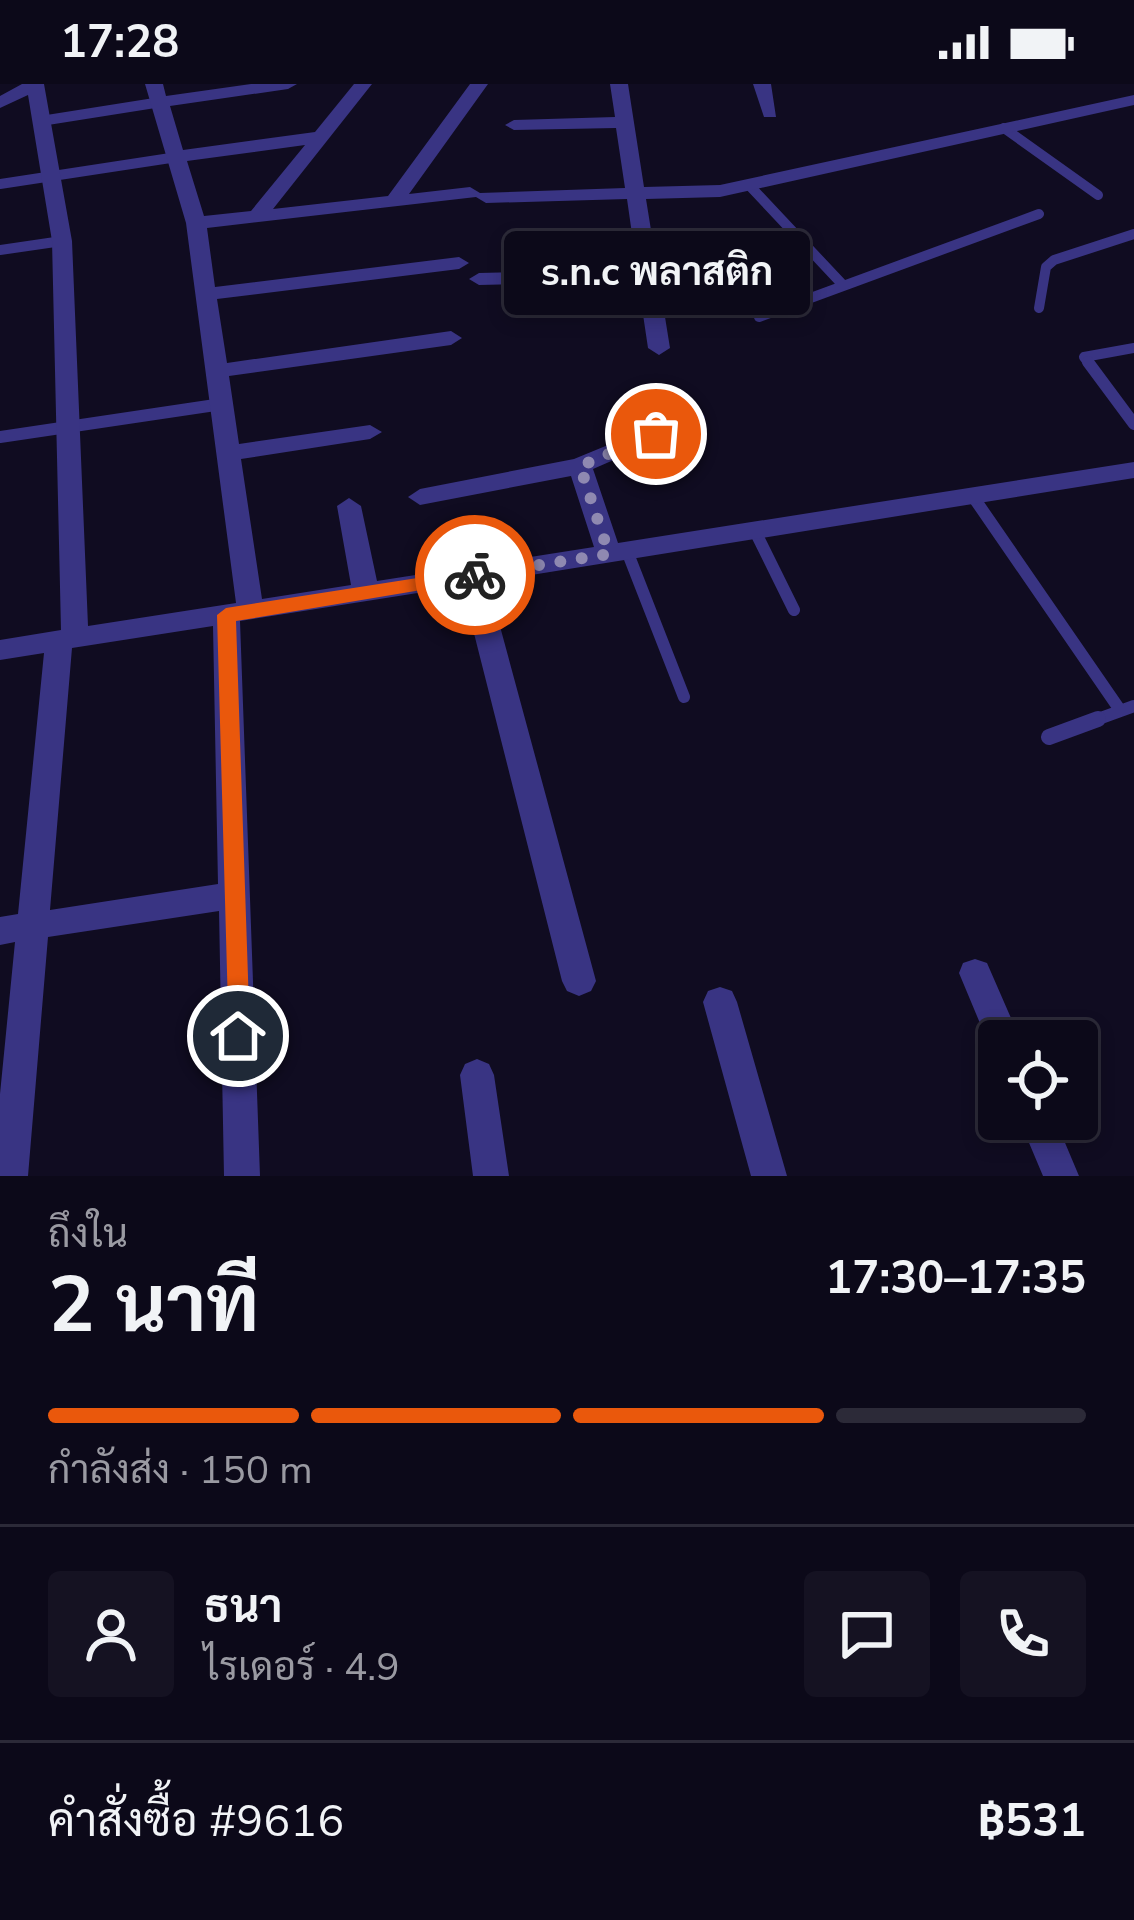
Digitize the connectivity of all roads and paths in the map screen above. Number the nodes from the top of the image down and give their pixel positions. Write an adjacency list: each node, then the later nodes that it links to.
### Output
1 (35, 84): 9 (street); 11 (street)
2 (288, 84): 7 (street)
3 (363, 84): 15 (street)
4 (479, 84): 22 (street)
5 (619, 84): 12 (street)
6 (768, 85): 10 (street)
7 (157, 93): 11 (lane); 16 (street)
8 (1134, 100): 14 (street)
9 (0, 103)
10 (770, 112)
11 (41, 121): 17 (street)
12 (625, 122): 13 (street); 20 (street)
13 (514, 125)
14 (1004, 128): 19 (street); 21 (lane)
15 (320, 137): 16 (street); 24 (street)
16 (177, 157): 17 (lane); 25 (street)
17 (51, 176): 18 (lane); 27 (street)
18 (0, 184)
19 (749, 185): 20 (street); 32 (lane)
20 (637, 194): 22 (street); 30 (street)
21 (1098, 195)
22 (395, 200): 24 (street)
23 (1039, 214): 32 (lane)
24 (257, 215): 25 (street)
25 (196, 223): 33 (street)
26 (1134, 234): 34 (lane)
27 (62, 241): 28 (lane); 43 (street)
28 (0, 250)
29 (459, 263): 33 (street)
30 (646, 275): 31 (street); 37 (street)
31 (479, 279)
32 (842, 284): 35 (lane)
33 (206, 294): 39 (street)
34 (1039, 308)
35 (759, 317)
36 (452, 338): 39 (street)
37 (659, 348)
38 (1134, 348): 42 (lane)
39 (217, 371): 40 (street)
40 (222, 404): 43 (lane); 46 (street)
41 (693, 417): 47 (street)
42 (1134, 424)
43 (70, 427): 45 (lane); 58 (street)
44 (370, 432): 46 (street)
45 (0, 437)
46 (229, 454): 57 (street)
47 (580, 466): 49 (street); 53 (street)
48 (1134, 470): 50 (street)
49 (419, 497)
50 (974, 498): 52 (street); 61 (lane)
51 (349, 506): 55 (street)
52 (754, 531): 53 (street); 56 (lane)
53 (618, 552): 54 (street); 60 (lane)
54 (473, 576): 55 (street); 67 (street)
55 (366, 592): 57 (street)
56 (794, 610)
57 (238, 613): 58 (street); 63 (street)
58 (67, 640): 59 (street); 64 (street)
59 (0, 650)
60 (684, 697)
61 (1127, 708): 62 (lane)
62 (1049, 737)
63 (233, 895): 64 (street); 73 (street)
64 (33, 926): 65 (street); 72 (street)
65 (0, 931)
66 (975, 973): 69 (street)
67 (579, 981)
68 (720, 1002): 75 (street)
69 (995, 1020)
70 (476, 1075): 74 (street)
71 (1046, 1140): 76 (street)
72 (10, 1176)
73 (242, 1176)
74 (491, 1176)
75 (769, 1176)
76 (1061, 1176)

